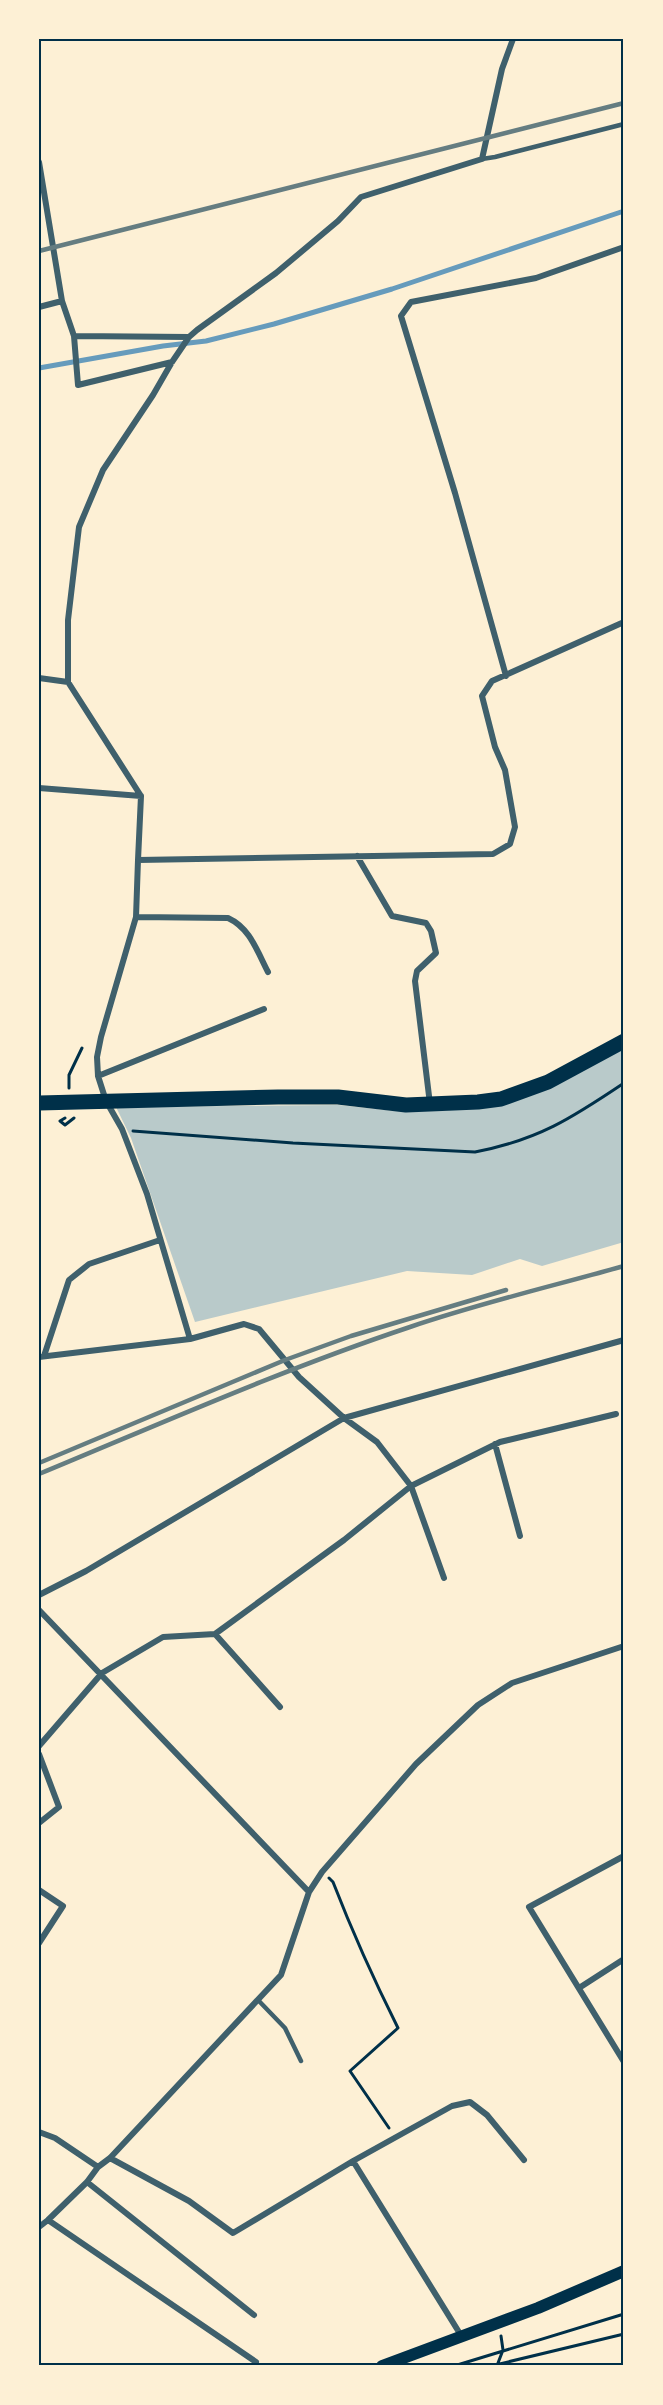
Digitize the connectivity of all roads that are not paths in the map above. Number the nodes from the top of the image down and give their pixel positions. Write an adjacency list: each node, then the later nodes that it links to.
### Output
1 (513, 39): 3 (street)
2 (624, 124): 3 (lane)
3 (482, 159): 9 (street)
4 (39, 162): 6 (street)
5 (624, 248): 12 (street)
6 (62, 302): 7 (street); 8 (street)
7 (39, 307)
8 (74, 336): 9 (street); 10 (street)
9 (189, 337): 10 (street)
10 (172, 362): 14 (street)
11 (624, 622): 12 (street)
12 (506, 676): 17 (street)
13 (39, 678): 14 (street)
14 (69, 682): 16 (street)
15 (39, 788): 16 (street)
16 (141, 796): 18 (street)
17 (357, 856): 18 (street); 26 (street)
18 (138, 860): 19 (street)
19 (136, 917): 20 (street); 23 (street)
20 (268, 972)
21 (264, 1009): 23 (street)
22 (624, 1041): 26 (highway)
23 (98, 1076): 24 (street)
24 (106, 1101): 25 (highway); 26 (highway); 27 (street)
25 (39, 1103)
26 (430, 1104)
27 (160, 1240): 28 (street); 30 (street)
28 (190, 1339): 30 (street); 32 (street)
29 (624, 1340): 32 (street)
30 (41, 1356)
31 (616, 1414): 33 (street)
32 (344, 1418): 34 (street); 37 (street)
33 (495, 1444): 34 (street); 35 (street)
34 (411, 1485): 36 (street); 39 (street)
35 (520, 1536)
36 (444, 1578)
37 (39, 1595)
38 (39, 1610): 41 (street)
39 (215, 1634): 41 (street); 42 (street)
40 (624, 1646): 48 (street)
41 (102, 1673): 43 (street); 48 (street)
42 (280, 1707)
43 (39, 1746)
44 (39, 1754): 45 (street)
45 (39, 1823)
46 (624, 1856): 51 (street)
47 (39, 1890): 49 (street)
48 (309, 1892): 52 (street)
49 (39, 1943)
50 (624, 1959): 51 (street)
51 (579, 1988): 54 (street)
52 (258, 2000): 53 (lane); 56 (street)
53 (301, 2061)
54 (624, 2062)
55 (39, 2132): 59 (street)
56 (110, 2158): 58 (street); 59 (street)
57 (524, 2160): 58 (street)
58 (353, 2161): 65 (street)
59 (98, 2167): 60 (street)
60 (87, 2182): 61 (street); 64 (street)
61 (48, 2220): 62 (street); 66 (street)
62 (39, 2227)
63 (624, 2271): 65 (main road)
64 (254, 2315)
65 (462, 2338): 67 (main road)
66 (256, 2362)
67 (382, 2366)

